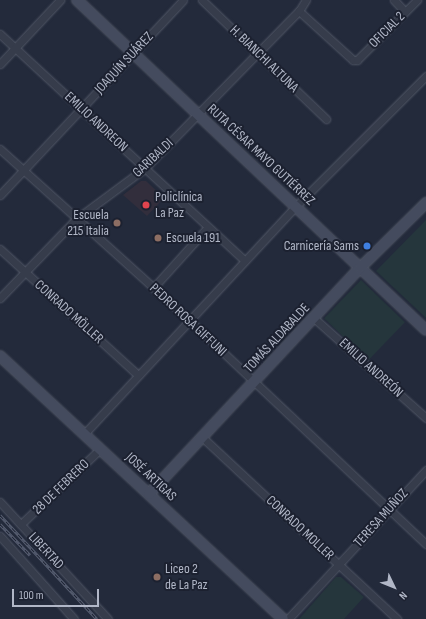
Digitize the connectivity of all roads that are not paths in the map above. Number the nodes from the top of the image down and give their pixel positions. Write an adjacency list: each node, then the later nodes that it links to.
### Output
1 (60, 0): 11 (street)
2 (77, 0): 13 (street, RUTA CÉSAR MAYO GUTIÉRREZ)
3 (183, 0): 13 (street, JOAQUÍN SUÁREZ)
4 (202, 0): 12 (street, H. BIANCHI ALTUNA)
5 (306, 0): 8 (street, GARIBALDI)
6 (394, 0): 9 (street)
7 (417, 0): 9 (street, OFICIAL 2)
8 (299, 11): 9 (street, OFICIAL 2); 12 (street, GARIBALDI)
9 (405, 12)
10 (0, 34): 11 (street, EMILIO ANDREON)
11 (15, 48): 14 (street); 16 (street, EMILIO ANDREON)
12 (257, 52): 17 (street, GARIBALDI); 18 (street, H. BIANCHI ALTUNA)
13 (134, 53): 16 (street, JOAQUÍN SUÁREZ); 17 (street, RUTA CÉSAR MAYO GUTIÉRREZ)
14 (0, 64)
15 (426, 76): 24 (street)
16 (81, 109): 20 (street, EMILIO ANDREON); 21 (street, JOAQUÍN SUÁREZ)
17 (197, 114): 20 (street, GARIBALDI); 24 (street, RUTA CÉSAR MAYO GUTIÉRREZ)
18 (326, 119)
19 (0, 149): 21 (street, PEDRO ROSA GIFFUNI)
20 (145, 168): 25 (street, GARIBALDI); 26 (street, EMILIO ANDREON)
21 (23, 170): 22 (street, JOAQUÍN SUÁREZ); 25 (street, PEDRO ROSA GIFFUNI)
22 (0, 195)
23 (426, 203): 29 (street, TOMÁS ALDABALDE)
24 (296, 206): 28 (street); 29 (street, RUTA CÉSAR MAYO GUTIÉRREZ)
25 (76, 219): 30 (street, GARIBALDI); 31 (street, PEDRO ROSA GIFFUNI)
26 (208, 227): 28 (street, EMILIO ANDREON); 31 (street)
27 (0, 249): 30 (street, CONRADO MÖLLER)
28 (244, 260): 34 (street)
29 (360, 268): 33 (street, TOMÁS ALDABALDE); 35 (street, RUTA CÉSAR MAYO GUTIÉRREZ)
30 (25, 272): 32 (street, GARIBALDI); 37 (street, CONRADO MÖLLER)
31 (153, 288): 34 (street, PEDRO ROSA GIFFUNI)
32 (0, 298)
33 (315, 318): 38 (street, TOMÁS ALDABALDE); 39 (street, EMILIO ANDREÓN)
34 (188, 320): 37 (street); 38 (street, PEDRO ROSA GIFFUNI)
35 (426, 330)
36 (0, 356): 40 (street, JOSÉ ARTIGAS)
37 (138, 375): 40 (street)
38 (254, 382): 41 (street, TOMÁS ALDABALDE); 46 (street, PEDRO ROSA GIFFUNI)
39 (426, 418)
40 (84, 434): 42 (street, JOSÉ ARTIGAS)
41 (202, 437): 44 (street, TOMÁS ALDABALDE); 50 (street, CONRADO MOLLER)
42 (100, 449): 44 (street, JOSÉ ARTIGAS); 47 (street, 28 DE FEBRERO)
43 (426, 470): 46 (street, TERESA MUÑOZ)
44 (149, 494): 53 (street, JOSÉ ARTIGAS)
45 (0, 502): 47 (street, LIBERTAD)
46 (389, 509): 49 (street, PEDRO ROSA GIFFUNI); 50 (street, TERESA MUÑOZ)
47 (21, 524): 52 (street, LIBERTAD)
48 (1, 541): 51 (street)
49 (426, 544)
50 (339, 565): 54 (street, TERESA MUÑOZ); 55 (street, CONRADO MOLLER)
51 (72, 618)
52 (108, 619)
53 (283, 619)
54 (288, 619)
55 (397, 619)

